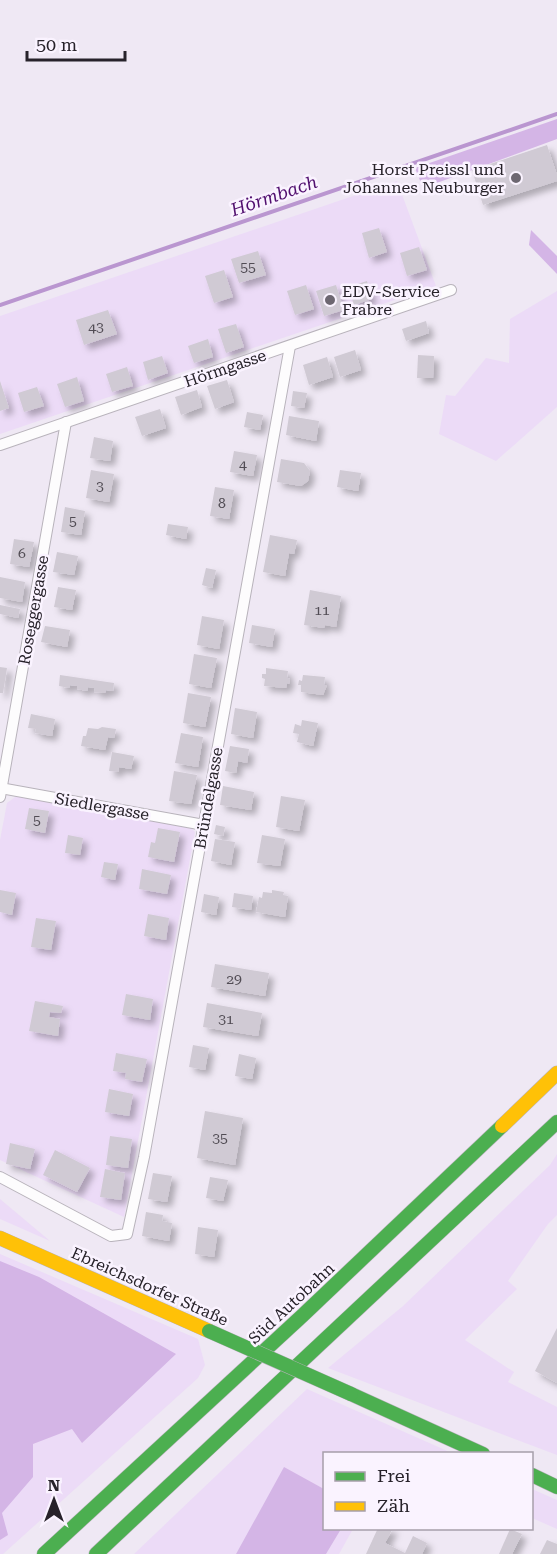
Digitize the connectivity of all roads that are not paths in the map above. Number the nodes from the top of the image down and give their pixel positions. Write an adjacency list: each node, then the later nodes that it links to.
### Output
1 (451, 290): 2 (street, Hörmgasse)
2 (290, 346): 3 (street, Hörmgasse); 6 (street, Bründelgasse)
3 (66, 422): 4 (street, Hörmgasse); 5 (street, Roseggergasse)
4 (0, 445)
5 (1, 791): 6 (street, Siedlergasse)
6 (204, 825): 9 (street, Bründelgasse)
7 (557, 1073): 14 (main road, Süd Autobahn)
8 (557, 1122): 15 (main road)
9 (0, 1177)
10 (0, 1238): 11 (main road, Ebreichsdorfer Straße, bridge)
11 (479, 1452)
12 (533, 1476): 13 (main road)
13 (557, 1487)
14 (44, 1554)
15 (96, 1554)

